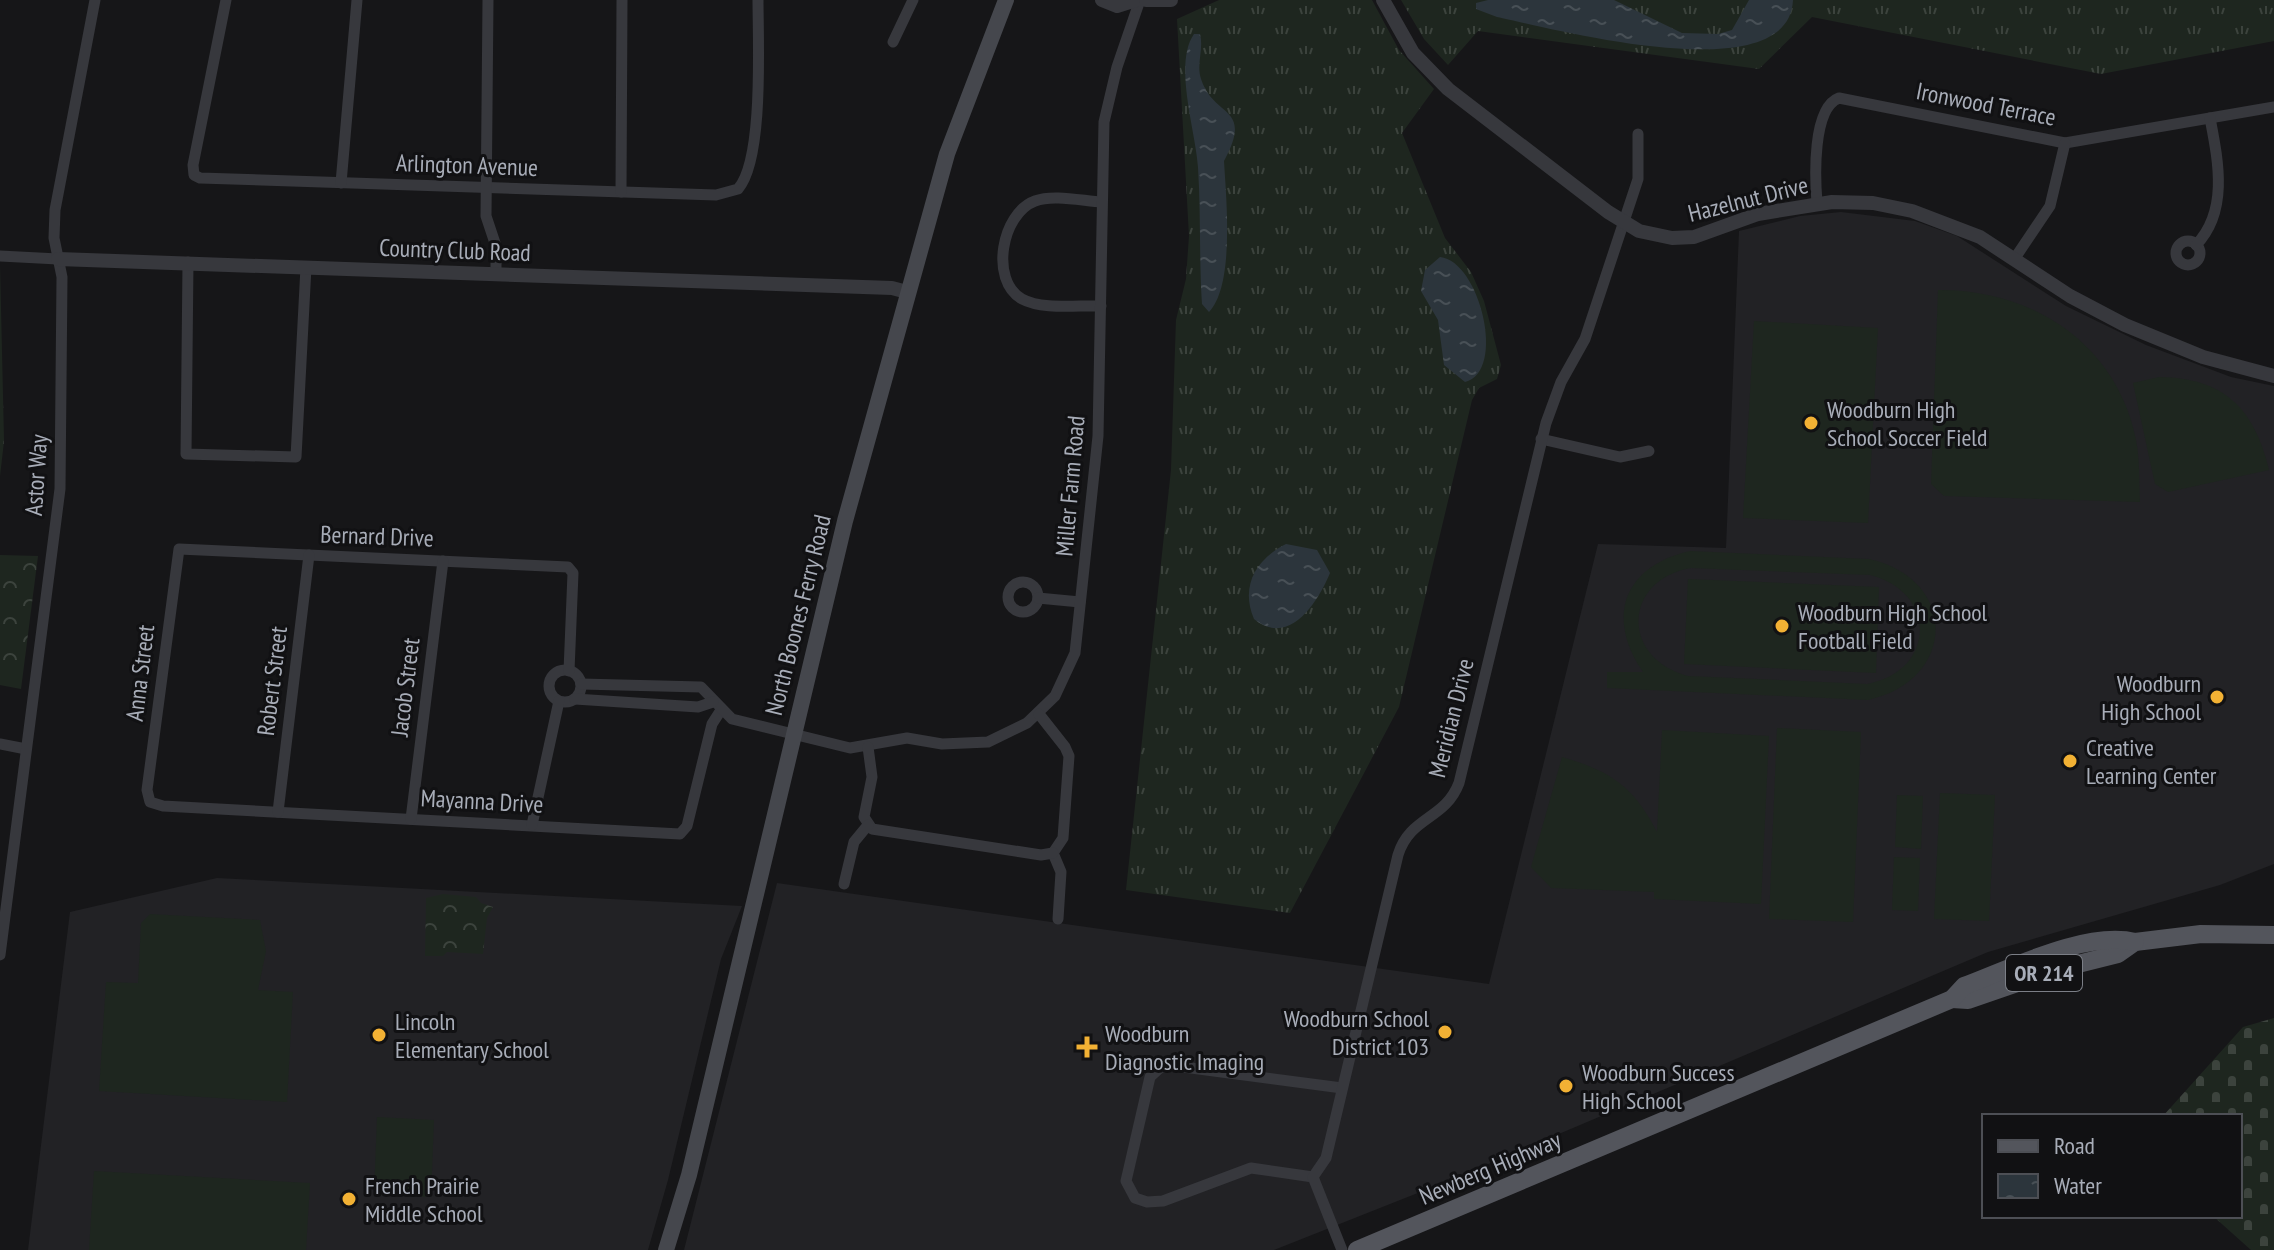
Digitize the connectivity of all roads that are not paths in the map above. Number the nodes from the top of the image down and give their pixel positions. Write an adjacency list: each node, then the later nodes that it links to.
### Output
1 (95, 0): 28 (street, Astor Way)
2 (226, 0): 19 (street, Arlington Avenue)
3 (357, 0): 19 (street)
4 (488, 0): 20 (street)
5 (622, 0): 21 (street)
6 (758, 0): 21 (street, Arlington Avenue)
7 (913, 0): 14 (street)
8 (1006, 0): 32 (main road, North Boones Ferry Road)
9 (1102, 0): 10 (street)
10 (1138, 0): 22 (street, Miller Farm Road)
11 (1146, 0): 12 (street)
12 (1171, 0)
13 (1383, 0): 24 (street, Hazelnut Drive)
14 (893, 42)
15 (2274, 107): 16 (street, Ironwood Terrace)
16 (2210, 118): 18 (street, Ironwood Terrace); 25 (street)
17 (1638, 134): 24 (street, Meridian Drive)
18 (2065, 143): 23 (street, Ironwood Terrace); 27 (street)
19 (341, 183): 20 (street, Arlington Avenue)
20 (486, 188): 21 (street, Arlington Avenue); 31 (street)
21 (621, 192)
22 (1102, 202): 33 (street, Miller Farm Road); 33 (street)
23 (1817, 203): 24 (street, Hazelnut Drive); 27 (street, Hazelnut Drive)
24 (1623, 222): 35 (street, Meridian Drive)
25 (2196, 245)
26 (0, 256): 28 (street, Country Club Road)
27 (2015, 258): 34 (street, Hazelnut Drive)
28 (58, 259): 29 (street, Country Club Road); 51 (street, Astor Way)
29 (188, 262): 30 (street, Country Club Road); 30 (street)
30 (306, 267): 31 (street, Country Club Road)
31 (496, 274): 32 (street, Country Club Road)
32 (907, 292): 48 (main road, North Boones Ferry Road)
33 (1101, 306): 41 (street, Miller Farm Road)
34 (2274, 376)
35 (1541, 439): 36 (street); 63 (street, Meridian Drive)
36 (1649, 451)
37 (179, 549): 38 (street, Bernard Drive); 52 (street, Anna Street)
38 (309, 555): 39 (street, Bernard Drive); 53 (street, Robert Street)
39 (443, 561): 42 (street, Bernard Drive); 54 (street, Jacob Street)
40 (1038, 598): 41 (street)
41 (1080, 602): 47 (street, Miller Farm Road)
42 (569, 671): 43 (street); 45 (street)
43 (581, 684): 44 (street); 46 (street, Miller Farm Road)
44 (575, 699): 45 (street); 46 (street)
45 (559, 701): 55 (street)
46 (717, 706): 48 (street, Miller Farm Road); 55 (street, Mayanna Drive)
47 (1039, 714): 50 (street, Miller Farm Road); 57 (street)
48 (793, 736): 50 (street, Miller Farm Road); 65 (main road, North Boones Ferry Road)
49 (0, 744): 51 (street)
50 (868, 747): 56 (street)
51 (26, 749): 58 (street, Astor Way)
52 (150, 802): 53 (street, Mayanna Drive)
53 (278, 812): 54 (street, Mayanna Drive)
54 (411, 819): 55 (street, Mayanna Drive)
55 (532, 825)
56 (868, 825): 57 (street); 59 (street)
57 (1053, 853): 60 (street)
58 (6, 865): 62 (street, Astor Way)
59 (844, 884)
60 (1058, 919)
61 (2274, 935): 67 (main road, Newberg Highway / OR 214)
62 (0, 955)
63 (1342, 1088): 64 (street, Meridian Drive); 64 (street)
64 (1313, 1177): 66 (street)
65 (666, 1250)
66 (1342, 1250)
67 (1357, 1250)

